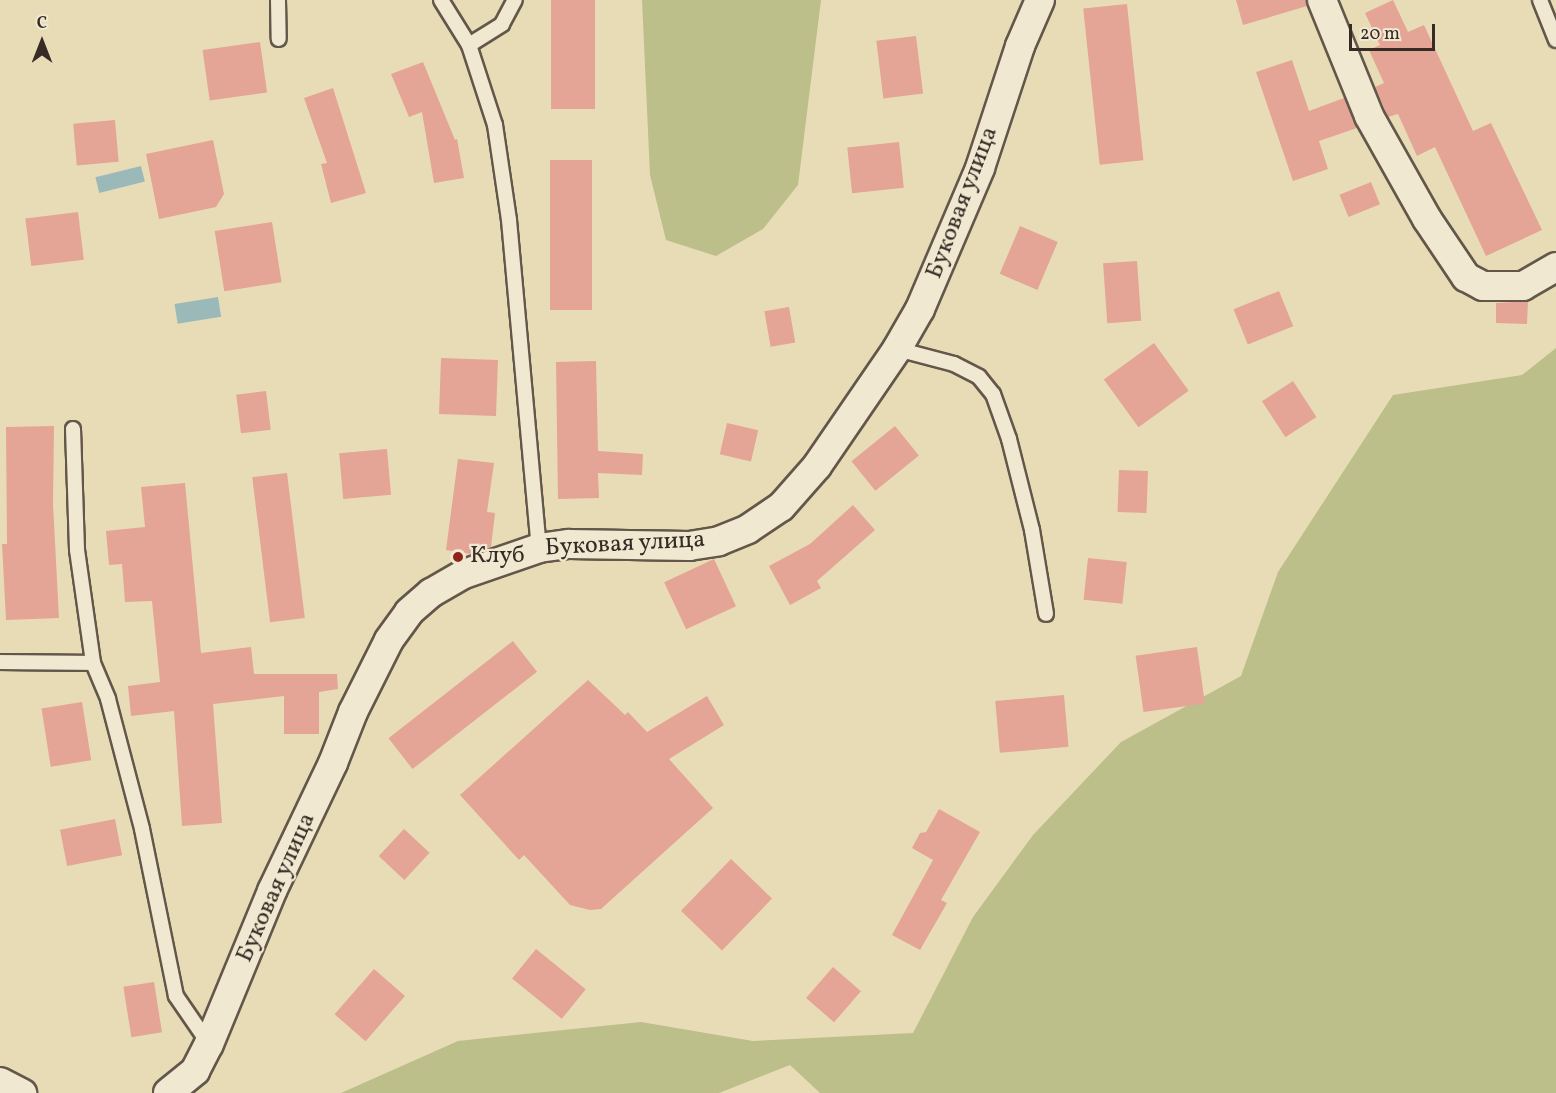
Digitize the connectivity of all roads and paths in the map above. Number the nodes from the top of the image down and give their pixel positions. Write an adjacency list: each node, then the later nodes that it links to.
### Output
1 (278, 0): 7 (lane)
2 (441, 0): 9 (lane)
3 (515, 0): 9 (lane)
4 (1040, 0): 11 (street, Буковая улица)
5 (1323, 0): 10 (street)
6 (1540, 0): 8 (lane)
7 (279, 39)
8 (1556, 40)
9 (469, 45): 13 (lane)
10 (1556, 267)
11 (897, 349): 13 (street, Буковая улица); 14 (lane)
12 (73, 429): 16 (lane)
13 (539, 548): 17 (street, Буковая улица)
14 (1046, 614)
15 (0, 662): 16 (lane)
16 (93, 663): 17 (lane)
17 (209, 1044): 20 (street, Буковая улица)
18 (0, 1082): 19 (street)
19 (21, 1093)
20 (168, 1093)

